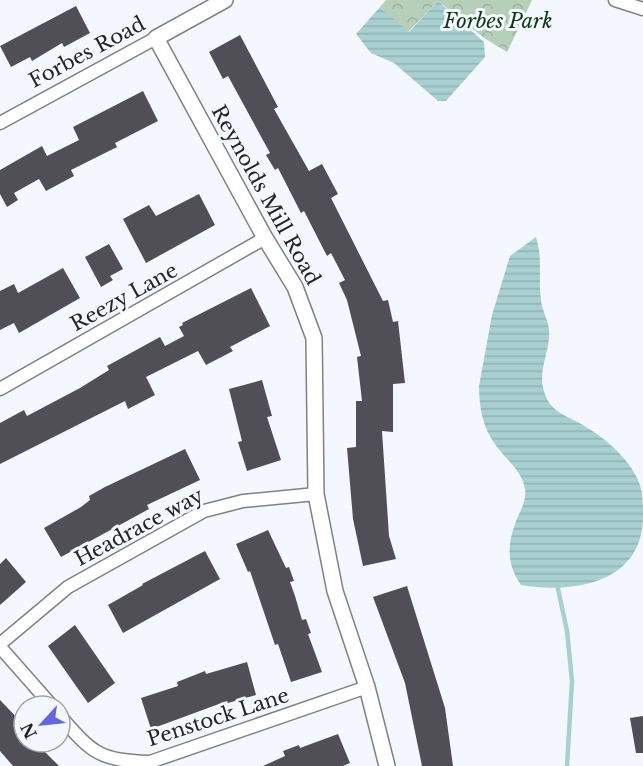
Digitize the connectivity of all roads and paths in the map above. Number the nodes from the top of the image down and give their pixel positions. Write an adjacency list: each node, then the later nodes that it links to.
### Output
1 (225, 0): 4 (street, Forbes Road)
2 (615, 0): 3 (street)
3 (643, 9)
4 (156, 38): 5 (street, Forbes Road); 6 (street, Reynolds Mill Road)
5 (0, 123)
6 (265, 238): 7 (street, Reezy Lane); 8 (street, Reynolds Mill Road)
7 (0, 388)
8 (316, 494): 9 (street, Headrace way); 10 (street, Reynolds Mill Road)
9 (0, 645): 11 (street)
10 (367, 687): 12 (street, Penstock Lane); 13 (street, Reynolds Mill Road)
11 (42, 694)
12 (72, 729)
13 (387, 766)

